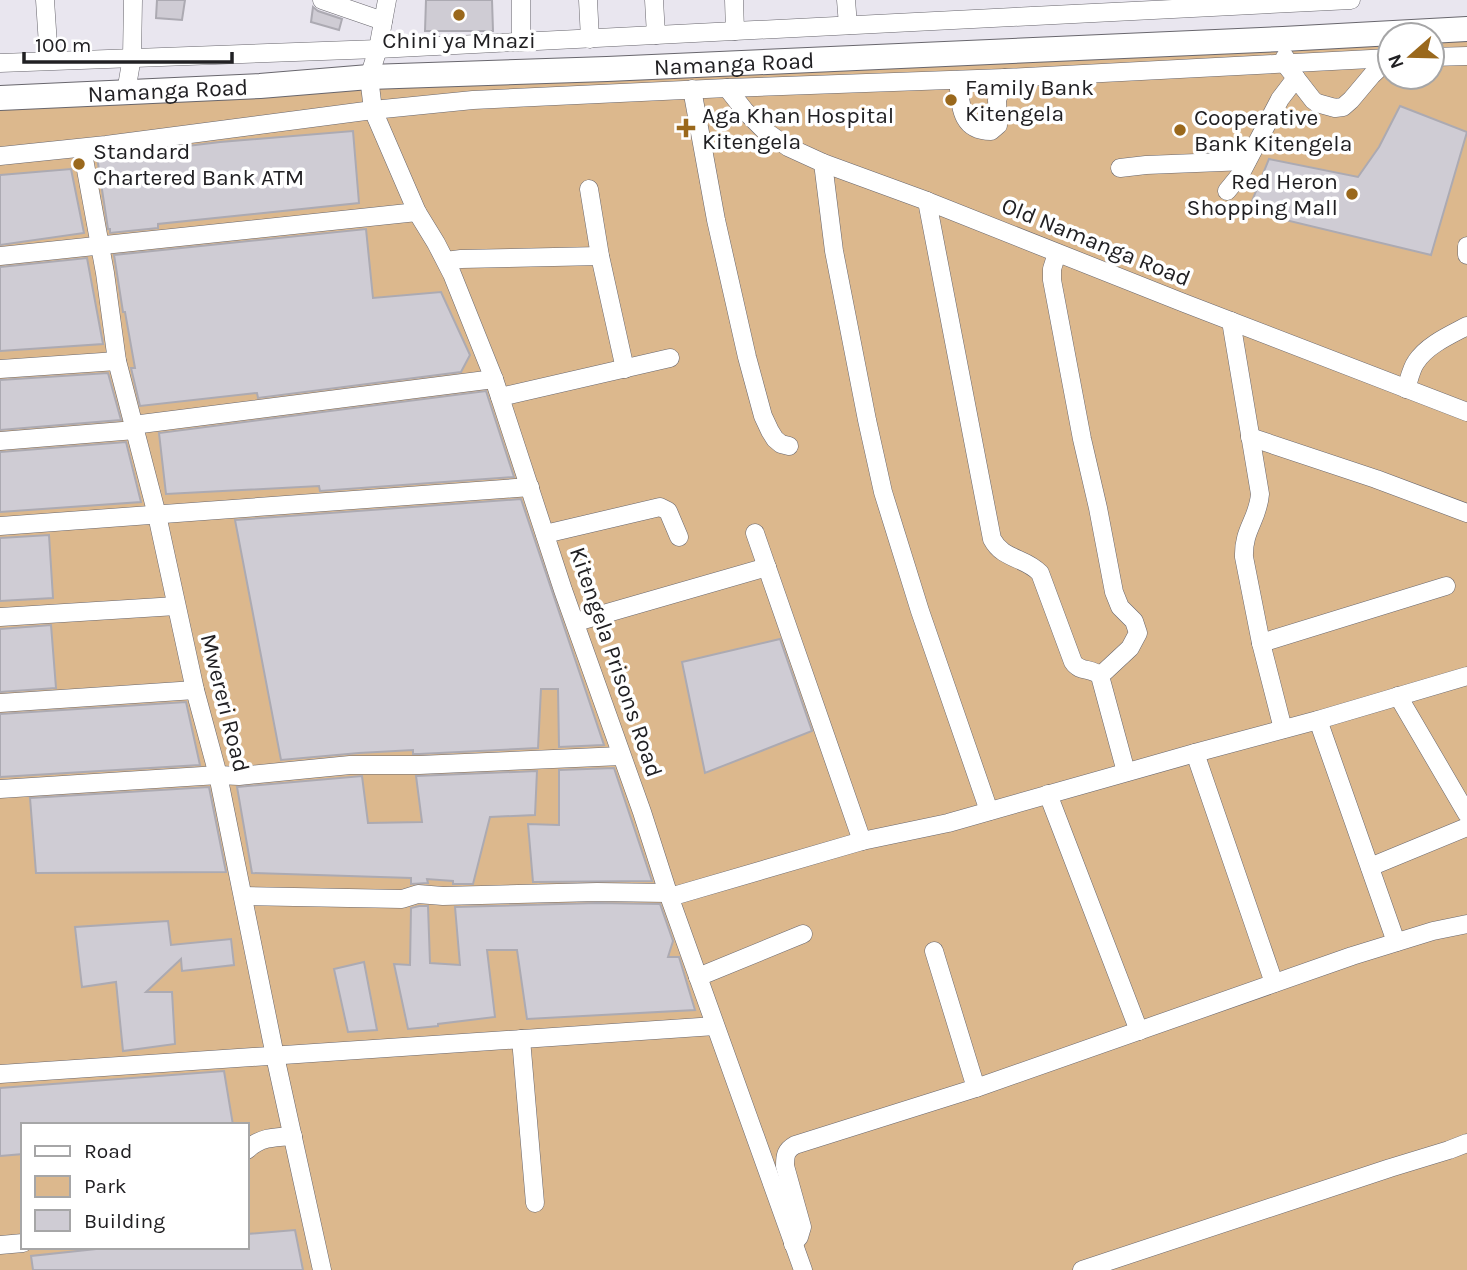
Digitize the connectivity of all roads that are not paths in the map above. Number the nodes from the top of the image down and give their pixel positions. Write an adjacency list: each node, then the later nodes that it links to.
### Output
1 (45, 0): 26 (street)
2 (133, 0): 23 (street)
3 (322, 0): 13 (street)
4 (387, 0): 13 (street)
5 (521, 0): 20 (street)
6 (588, 0): 18 (street)
7 (654, 0): 17 (street)
8 (734, 0): 16 (street)
9 (846, 0): 14 (street)
10 (1351, 0): 11 (street)
11 (1300, 1): 12 (street)
12 (1145, 5): 14 (street)
13 (383, 21): 22 (street)
14 (848, 25): 16 (street)
15 (1467, 29): 19 (highway, Namanga Road)
16 (735, 31): 17 (street)
17 (656, 35): 18 (street)
18 (590, 39): 20 (street)
19 (1283, 39): 21 (highway, Namanga Road); 29 (street)
20 (522, 42): 22 (street)
21 (1060, 48): 31 (street); 32 (highway, Namanga Road)
22 (378, 49): 23 (street); 32 (street)
23 (132, 57): 26 (street); 37 (street)
24 (1446, 58): 25 (street)
25 (1466, 59)
26 (49, 60): 28 (street)
27 (1376, 60): 29 (street)
28 (0, 62)
29 (1291, 71): 30 (street); 31 (street); 42 (street)
30 (1376, 71)
31 (1065, 74): 33 (street)
32 (369, 78): 37 (highway, Namanga Road); 39 (street, Kitengela Prisons Road)
33 (1005, 78): 34 (street); 34 (street)
34 (958, 80): 35 (street)
35 (727, 88): 36 (street); 43 (street, Old Namanga Road)
36 (692, 89): 39 (street); 68 (street)
37 (126, 92): 38 (highway, Namanga Road)
38 (0, 98)
39 (373, 110): 40 (street); 48 (street, Kitengela Prisons Road)
40 (82, 148): 41 (street); 49 (street, Mwereri Road)
41 (0, 156)
42 (1247, 161): 44 (street); 46 (street)
43 (823, 163): 47 (street, Old Namanga Road); 95 (street)
44 (1120, 168)
45 (589, 189): 53 (street)
46 (1227, 191)
47 (927, 201): 51 (street, Old Namanga Road); 82 (street)
48 (418, 212): 49 (street); 55 (street, Kitengela Prisons Road)
49 (100, 246): 54 (street); 59 (street, Mwereri Road)
50 (1467, 246): 52 (street)
51 (1057, 253): 56 (street, Old Namanga Road); 82 (street)
52 (1467, 255)
53 (600, 256): 55 (street); 61 (street)
54 (0, 257)
55 (446, 261): 62 (street, Kitengela Prisons Road)
56 (1231, 321): 63 (street, Old Namanga Road); 66 (street)
57 (1467, 326): 63 (street)
58 (670, 358): 61 (street)
59 (117, 361): 60 (street); 65 (street, Mwereri Road)
60 (0, 369)
61 (625, 369): 62 (street)
62 (497, 388): 65 (street); 69 (street, Kitengela Prisons Road)
63 (1406, 389): 64 (street, Old Namanga Road)
64 (1467, 412)
65 (134, 428): 67 (street); 71 (street, Mwereri Road)
66 (1250, 437): 70 (street); 81 (street)
67 (0, 441)
68 (789, 446)
69 (530, 487): 71 (street); 74 (street, Kitengela Prisons Road)
70 (1467, 513)
71 (157, 515): 72 (street); 78 (street, Mwereri Road)
72 (0, 526)
73 (755, 533): 76 (street)
74 (545, 534): 75 (street); 80 (street, Kitengela Prisons Road)
75 (679, 537)
76 (767, 567): 80 (street); 98 (street)
77 (1446, 586): 81 (street)
78 (176, 606): 79 (street); 84 (street, Mwereri Road)
79 (0, 617)
80 (576, 622): 90 (street, Kitengela Prisons Road)
81 (1261, 643): 88 (street)
82 (1100, 676): 91 (street)
83 (1466, 677): 85 (street)
84 (195, 690): 86 (street); 92 (street, Mwereri Road)
85 (1398, 696): 87 (street); 96 (street)
86 (0, 703)
87 (1318, 720): 88 (street); 99 (street)
88 (1283, 729): 89 (street)
89 (1195, 753): 91 (street); 107 (street)
90 (621, 756): 92 (street); 100 (street, Kitengela Prisons Road)
91 (1126, 772): 94 (street)
92 (218, 775): 93 (street); 101 (street, Mwereri Road)
93 (0, 789)
94 (1048, 794): 95 (street); 109 (street)
95 (989, 811): 98 (street)
96 (1467, 814)
97 (1467, 827): 99 (street)
98 (862, 841): 100 (street)
99 (1370, 867): 104 (street)
100 (669, 895): 101 (street); 106 (street, Kitengela Prisons Road)
101 (243, 896): 111 (street, Mwereri Road)
102 (1465, 929): 104 (street)
103 (803, 934): 106 (street)
104 (1396, 942): 107 (street)
105 (934, 951): 113 (street)
106 (698, 977): 108 (street, Kitengela Prisons Road)
107 (1274, 983): 109 (street)
108 (715, 1026): 110 (street); 119 (street, Kitengela Prisons Road)
109 (1139, 1031): 113 (street)
110 (521, 1039): 111 (street); 117 (street)
111 (275, 1056): 112 (street); 114 (street, Mwereri Road)
112 (0, 1074)
113 (975, 1088): 119 (street)
114 (293, 1136): 116 (street); 121 (street, Mwereri Road)
115 (1467, 1143): 123 (street)
116 (248, 1149)
117 (535, 1203)
118 (21, 1243): 120 (street)
119 (793, 1244): 122 (street, Kitengela Prisons Road)
120 (0, 1245)
121 (322, 1270)
122 (803, 1270)
123 (1082, 1270)

